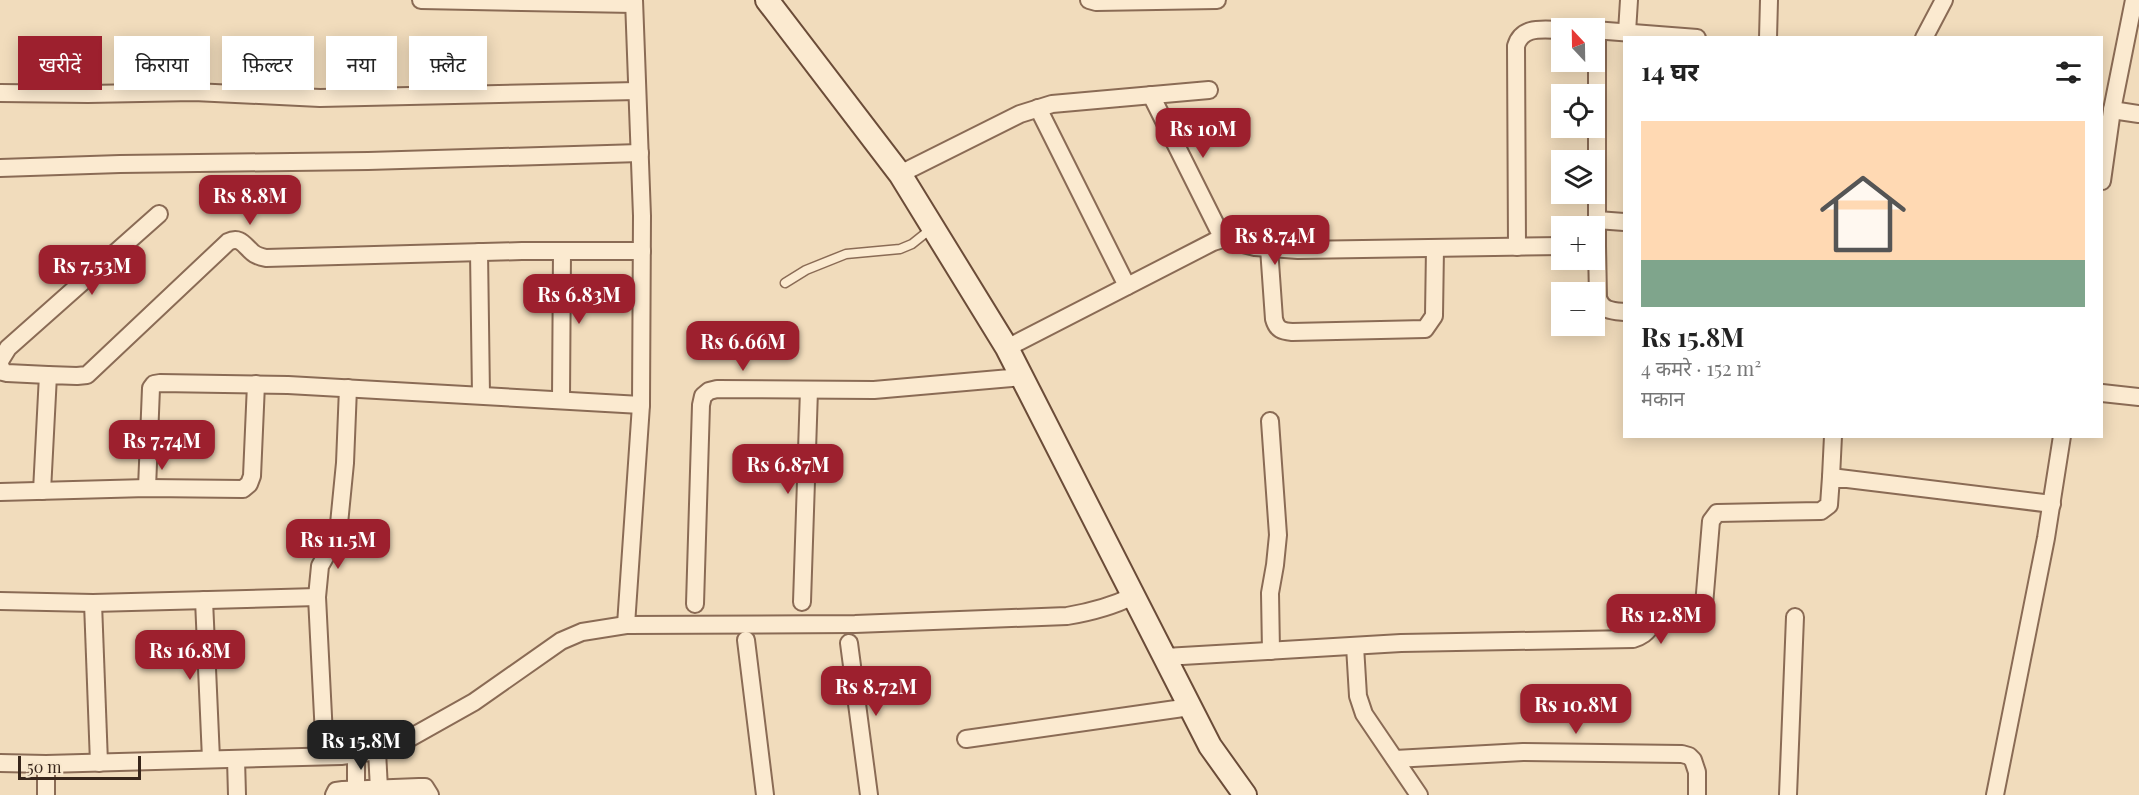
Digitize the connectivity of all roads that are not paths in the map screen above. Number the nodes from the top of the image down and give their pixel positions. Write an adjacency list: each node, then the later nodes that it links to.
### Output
1 (421, 0): 9 (street)
2 (767, 0): 27 (street)
3 (1089, 0): 4 (street)
4 (1217, 0)
5 (1629, 0): 12 (street)
6 (1769, 0): 14 (street)
7 (1944, 0): 15 (street)
8 (2134, 0): 22 (street)
9 (634, 2): 18 (street)
10 (1551, 30): 35 (street)
11 (1605, 31): 12 (street)
12 (1628, 32): 13 (street)
13 (1674, 36)
14 (1768, 36)
15 (1925, 36)
16 (1596, 72): 29 (street)
17 (1209, 90): 20 (street)
18 (637, 91): 19 (street); 24 (street)
19 (0, 93)
20 (1151, 95): 21 (street); 33 (street)
21 (1038, 108): 27 (street); 43 (street)
22 (2112, 110): 23 (street); 25 (street)
23 (2139, 114)
24 (640, 153): 26 (street); 39 (street)
25 (2103, 158)
26 (0, 168)
27 (900, 174): 32 (street)
28 (159, 214): 46 (street)
29 (1597, 216)
30 (1605, 221): 31 (street)
31 (1623, 222)
32 (932, 227): 42 (lane); 45 (street)
33 (1223, 239): 36 (street); 43 (street)
34 (1551, 246): 35 (street)
35 (1517, 247): 37 (street)
36 (1269, 248): 37 (street); 37 (street)
37 (1435, 248)
38 (562, 251): 39 (street); 40 (street); 55 (street)
39 (642, 251): 56 (street)
40 (479, 252): 47 (street); 53 (street)
41 (1597, 270): 44 (street)
42 (785, 283)
43 (1127, 286): 45 (street)
44 (1623, 312)
45 (1006, 348): 48 (street)
46 (0, 363): 47 (street)
47 (48, 375): 62 (street)
48 (1022, 377): 51 (street); 65 (street)
49 (256, 384): 50 (street); 61 (street); 61 (street)
50 (348, 388): 53 (street); 66 (street)
51 (809, 390): 69 (street); 71 (street)
52 (2103, 393): 54 (street)
53 (481, 395): 55 (street)
54 (2139, 397)
55 (561, 399): 56 (street)
56 (641, 405): 73 (street)
57 (1270, 421): 77 (street)
58 (1833, 438): 60 (street)
59 (2062, 438): 64 (street)
60 (1831, 477): 64 (street); 76 (street)
61 (147, 488): 62 (street)
62 (42, 491): 63 (street)
63 (0, 492)
64 (2052, 504): 102 (street)
65 (1133, 596): 73 (street); 78 (street)
66 (317, 597): 67 (street); 83 (street)
67 (204, 600): 70 (street); 84 (street)
68 (0, 601): 70 (street)
69 (802, 602)
70 (93, 603): 88 (street)
71 (695, 604)
72 (1795, 617): 101 (street)
73 (626, 625): 81 (street)
74 (746, 640): 96 (street)
75 (849, 643): 97 (street)
76 (1355, 646): 77 (street); 86 (street)
77 (1271, 651): 78 (street)
78 (1165, 657): 79 (street)
79 (1190, 707): 80 (street); 98 (street)
80 (966, 739)
81 (377, 751): 82 (street); 91 (street)
82 (356, 754): 83 (street); 90 (street)
83 (325, 756): 85 (street)
84 (212, 759): 85 (street); 88 (street)
85 (236, 759): 93 (street)
86 (1395, 759): 99 (street); 100 (street)
87 (0, 763): 89 (street)
88 (99, 763): 89 (street)
89 (46, 764): 92 (street)
90 (356, 789): 91 (street); 94 (street)
91 (379, 789): 95 (street)
92 (46, 795)
93 (237, 795)
94 (334, 795)
95 (430, 795)
96 (765, 795)
97 (869, 795)
98 (1245, 795)
99 (1419, 795)
100 (1697, 795)
101 (1788, 795)
102 (1995, 795)

